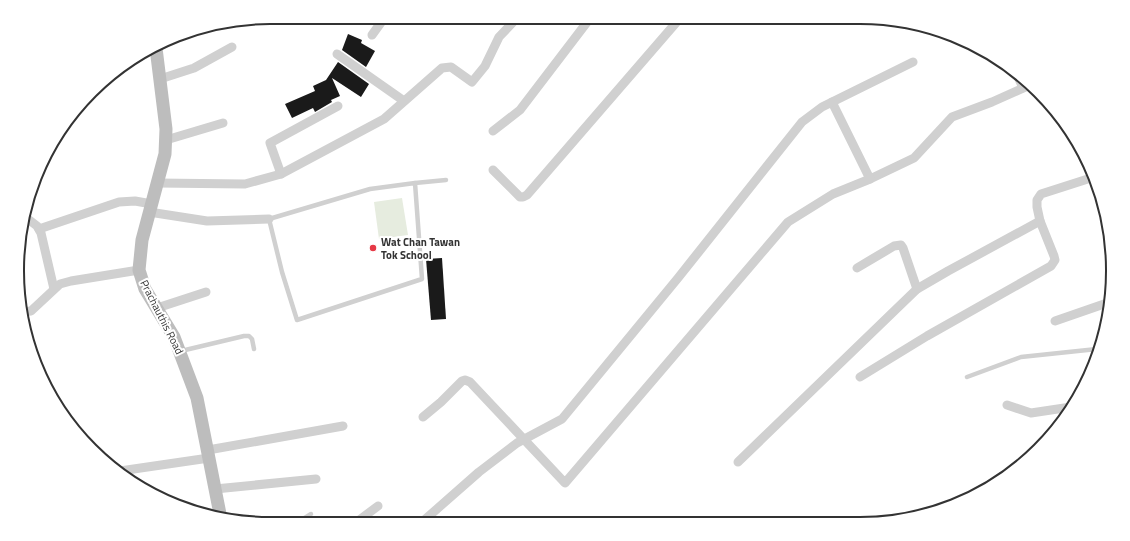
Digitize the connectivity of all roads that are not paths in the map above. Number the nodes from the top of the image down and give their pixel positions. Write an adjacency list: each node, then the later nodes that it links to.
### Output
1 (380, 24): 5 (street)
2 (511, 24): 12 (street)
3 (586, 24): 16 (street)
4 (675, 24): 18 (street)
5 (372, 35)
6 (232, 47): 10 (street)
7 (156, 52): 10 (street, Prachauthis Road)
8 (337, 54): 12 (street)
9 (913, 62): 13 (street)
10 (160, 79): 17 (street, Prachauthis Road)
11 (1025, 88): 20 (street)
12 (404, 101): 19 (street)
13 (832, 102): 20 (street); 48 (street)
14 (338, 106): 19 (street)
15 (223, 123): 17 (street)
16 (493, 132)
17 (166, 140): 23 (street, Prachauthis Road)
18 (493, 170)
19 (281, 174): 23 (street)
20 (870, 179): 48 (street)
21 (1088, 179): 28 (street)
22 (446, 180): 24 (lane)
23 (157, 183): 25 (street, Prachauthis Road)
24 (415, 183): 26 (lane); 26 (lane)
25 (150, 208): 26 (street); 29 (street); 31 (street, Prachauthis Road)
26 (269, 219)
27 (29, 221): 29 (street)
28 (1040, 221): 33 (street); 43 (street)
29 (39, 229): 32 (street)
30 (857, 268): 33 (street)
31 (139, 270): 32 (street); 36 (street, Prachauthis Road)
32 (54, 289): 37 (street)
33 (918, 289): 50 (street)
34 (206, 292): 36 (street)
35 (1104, 304): 38 (street)
36 (157, 308): 41 (street, Prachauthis Road)
37 (28, 311)
38 (1056, 321)
39 (254, 349): 41 (lane)
40 (1093, 350): 42 (lane)
41 (180, 351): 49 (street, Prachauthis Road)
42 (967, 377)
43 (860, 378)
44 (1007, 405): 45 (street)
45 (1063, 408)
46 (423, 417): 48 (street)
47 (343, 426): 49 (street)
48 (523, 439): 59 (street)
49 (208, 454): 51 (street); 53 (street, Prachauthis Road)
50 (738, 462)
51 (126, 470)
52 (316, 479): 53 (street)
53 (215, 489): 55 (street, Prachauthis Road)
54 (378, 506): 58 (street)
55 (220, 512)
56 (310, 514): 57 (lane)
57 (306, 517)
58 (363, 517)
59 (429, 517)

